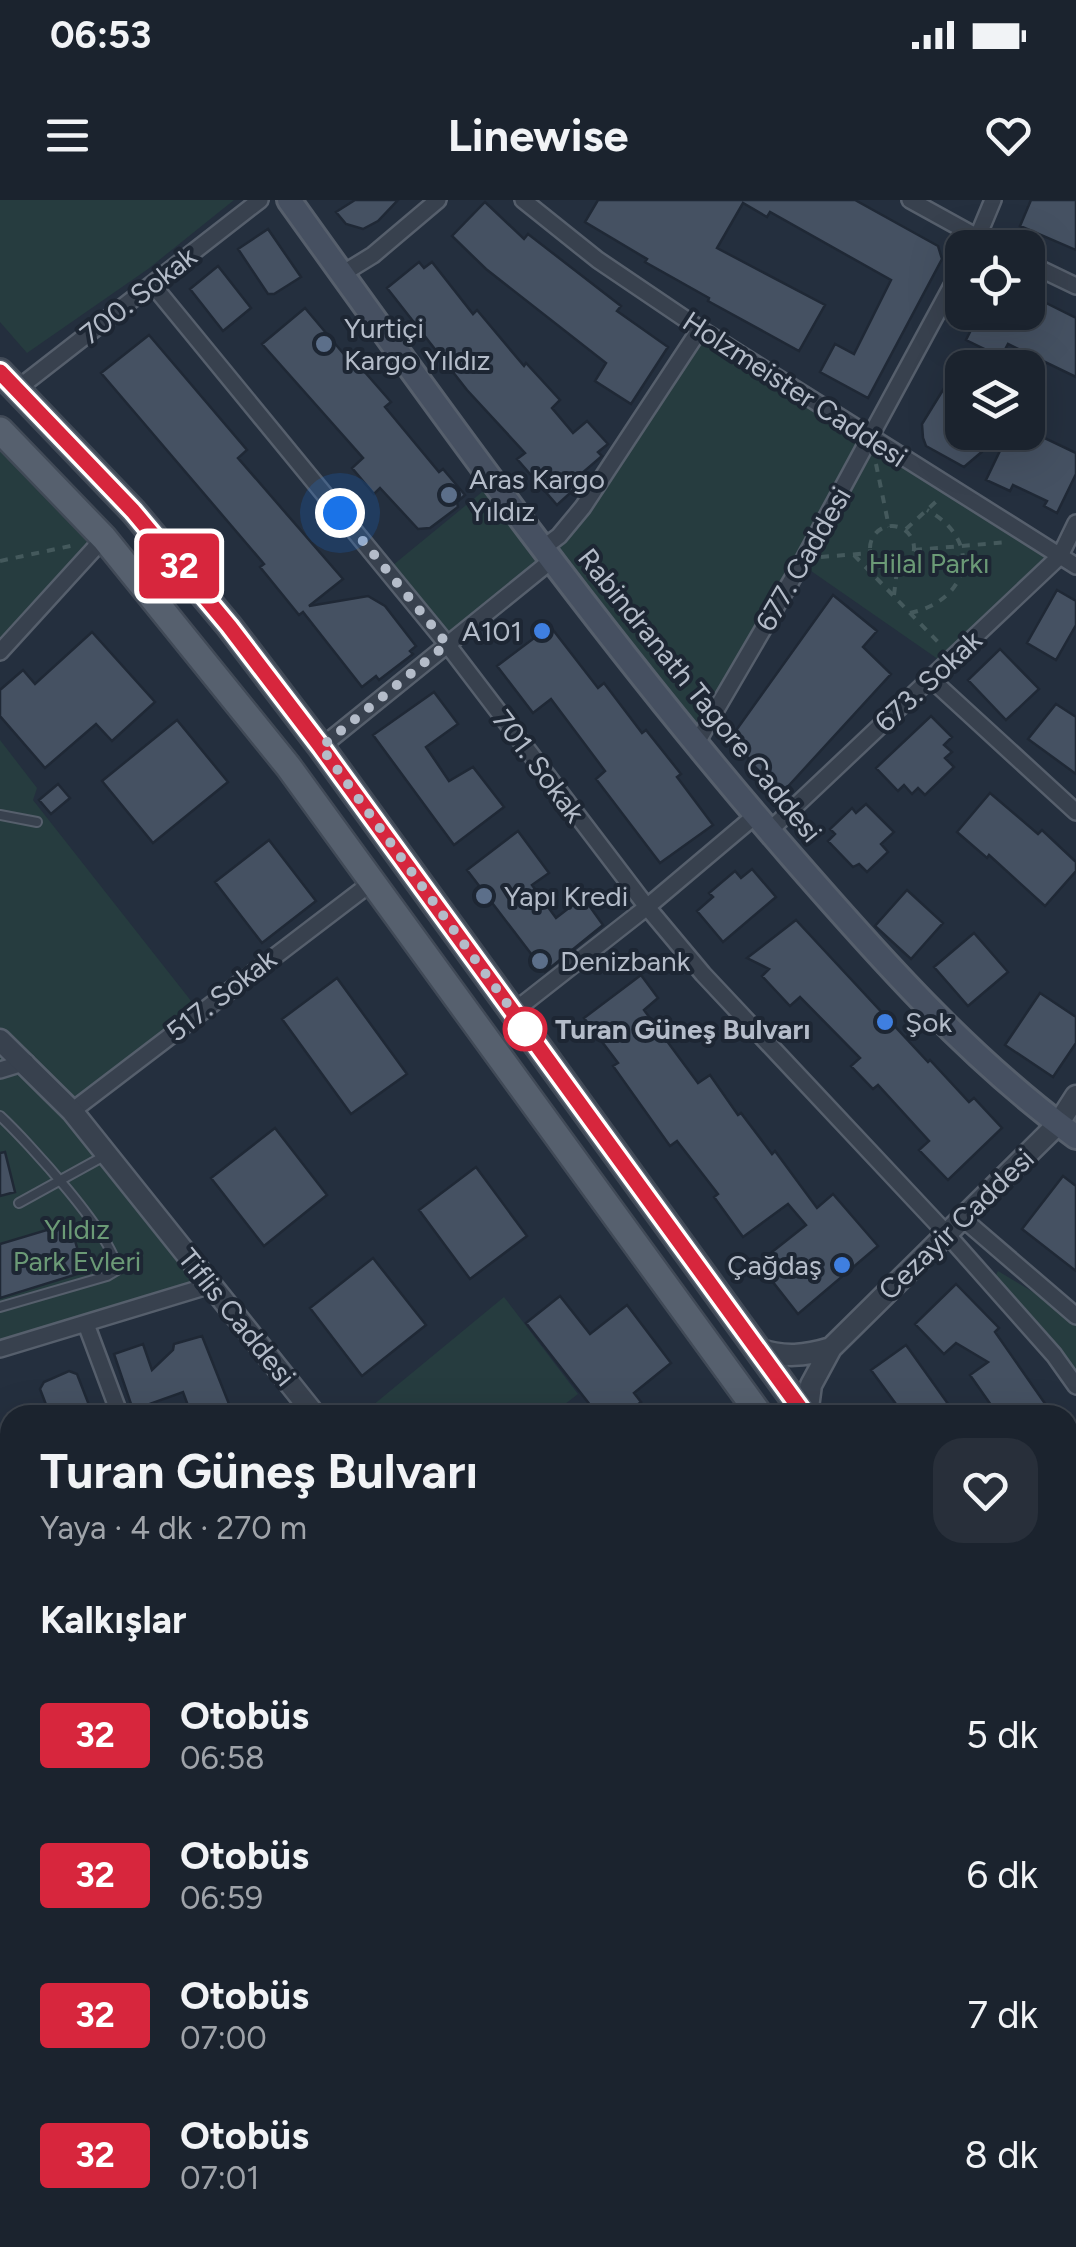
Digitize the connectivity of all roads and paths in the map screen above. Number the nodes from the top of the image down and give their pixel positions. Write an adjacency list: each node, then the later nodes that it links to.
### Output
1 (260, 200): 11 (street, 700. Sokak)
2 (289, 200): 10 (main road, Rabindranath Tagore Caddesi)
3 (438, 200): 10 (street)
4 (523, 200): 14 (street, Holzmeister Caddesi)
5 (910, 200): 7 (street)
6 (993, 200): 8 (street)
7 (955, 230)
8 (980, 230)
9 (1045, 270): 12 (street)
10 (342, 274): 25 (main road, Rabindranath Tagore Caddesi)
11 (152, 284): 15 (street, 700. Sokak); 35 (street, 701. Sokak)
12 (1076, 286)
13 (945, 299): 17 (street, 677. Caddesi)
14 (700, 330): 17 (street, Holzmeister Caddesi); 25 (street)
15 (8, 381): 40 (main road)
16 (0, 430): 21 (main road)
17 (871, 440): 19 (path); 22 (street, Holzmeister Caddesi); 29 (street, 677. Caddesi)
18 (1076, 523): 28 (street, 673. Sokak)
19 (889, 526): 20 (path); 26 (path)
20 (904, 530): 23 (path); 24 (path)
21 (104, 538): 30 (path); 36 (street); 45 (main road)
22 (1034, 540): 23 (path); 28 (street, Holzmeister Caddesi)
23 (961, 546): 24 (path); 34 (path)
24 (914, 550): 32 (path)
25 (547, 554): 35 (street); 39 (main road, Rabindranath Tagore Caddesi)
26 (871, 554): 27 (path); 32 (path)
27 (854, 555): 29 (path); 33 (path)
28 (1060, 556): 31 (street, Holzmeister Caddesi); 37 (street, 673. Sokak)
29 (804, 559): 39 (street, 677. Caddesi)
30 (0, 562)
31 (1076, 566)
32 (897, 570): 33 (path)
33 (894, 596): 34 (path)
34 (910, 614): 37 (path)
35 (447, 644): 40 (street); 46 (street, 701. Sokak)
36 (0, 652)
37 (952, 658): 38 (street, 673. Sokak)
38 (930, 678): 41 (street); 44 (street, 673. Sokak)
39 (696, 744): 44 (main road, Rabindranath Tagore Caddesi)
40 (321, 747): 47 (main road)
41 (1076, 812)
42 (0, 815): 43 (lane)
43 (38, 822)
44 (762, 823): 46 (street, 673. Sokak); 54 (main road, Rabindranath Tagore Caddesi)
45 (371, 882): 52 (street, 517. Sokak); 69 (main road)
46 (646, 907): 47 (street, 673. Sokak); 58 (street, 701. Sokak)
47 (512, 1012): 65 (main road)
48 (0, 1040): 49 (street, Tiflis Caddesi)
49 (26, 1062): 50 (street); 52 (street, Tiflis Caddesi)
50 (0, 1070)
51 (1076, 1096): 54 (street, Cezayir Caddesi)
52 (72, 1110): 55 (street, Tiflis Caddesi)
53 (0, 1116): 56 (lane)
54 (1067, 1130): 58 (street, Cezayir Caddesi)
55 (106, 1155): 56 (lane); 59 (street, Tiflis Caddesi)
56 (59, 1182): 57 (lane); 60 (lane)
57 (20, 1203)
58 (953, 1224): 61 (street); 63 (street, Cezayir Caddesi); 66 (street)
59 (211, 1285): 62 (street); 68 (street, Tiflis Caddesi)
60 (0, 1308)
61 (1076, 1316)
62 (86, 1324): 64 (street); 67 (street)
63 (831, 1348): 65 (street); 71 (street)
64 (0, 1349)
65 (758, 1350): 70 (main road)
66 (1076, 1386)
67 (116, 1405)
68 (307, 1405)
69 (753, 1405)
70 (799, 1405)
71 (808, 1405)

